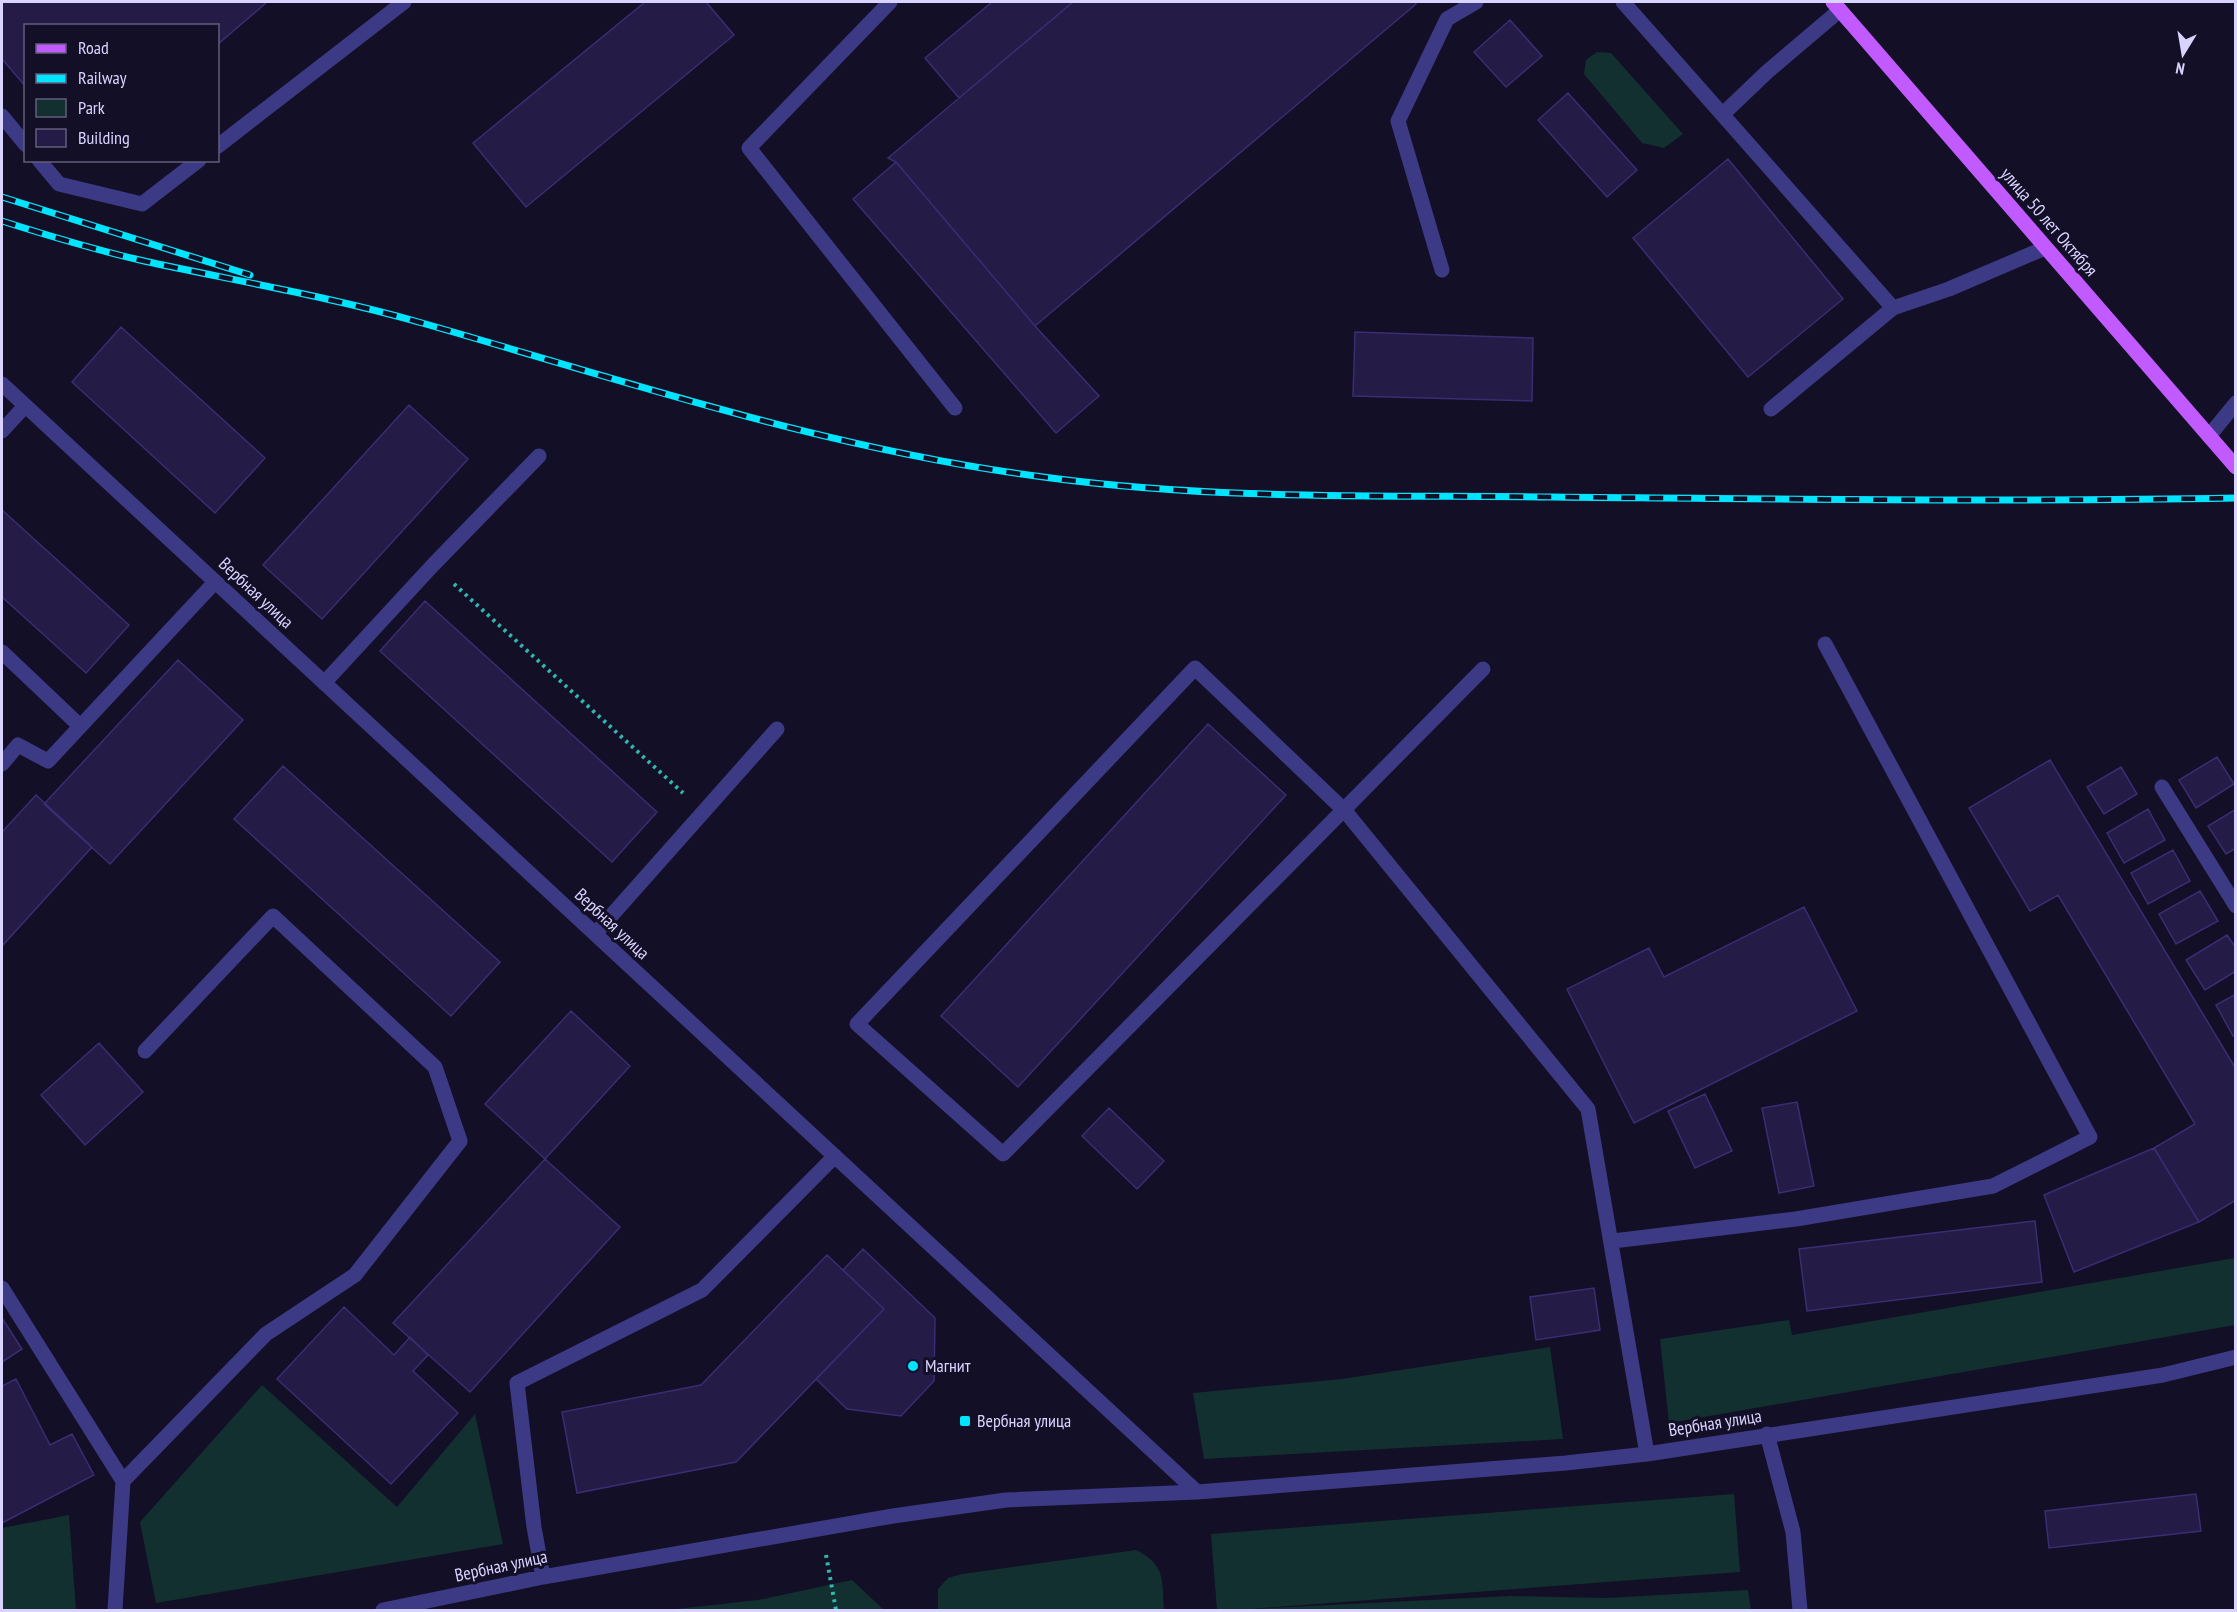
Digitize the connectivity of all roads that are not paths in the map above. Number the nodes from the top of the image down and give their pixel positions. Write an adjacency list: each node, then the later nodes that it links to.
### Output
1 (404, 2): 9 (street)
2 (890, 2): 18 (street)
3 (1476, 2): 13 (street)
4 (1623, 2): 6 (street)
5 (1837, 6): 6 (street); 12 (main road, улица 50 лет Октября)
6 (1724, 114): 14 (street)
7 (2, 116): 8 (street)
8 (24, 143)
9 (219, 145)
10 (41, 162): 11 (street)
11 (196, 162)
12 (2045, 248): 14 (street); 21 (main road, улица 50 лет Октября)
13 (1442, 270)
14 (1893, 308): 19 (street)
15 (2, 384): 17 (street, Вербная улица)
16 (2235, 404): 21 (street)
17 (25, 406): 20 (street); 24 (street, Вербная улица)
18 (955, 408)
19 (1771, 409)
20 (2, 431)
21 (2209, 436): 23 (main road, улица 50 лет Октября)
22 (539, 456): 28 (street)
23 (2235, 468)
24 (215, 582): 28 (street, Вербная улица); 29 (street)
25 (1825, 644): 38 (street)
26 (2, 652): 29 (street)
27 (1483, 669): 33 (street)
28 (324, 683): 35 (street, Вербная улица)
29 (80, 726): 31 (street)
30 (777, 729): 35 (street)
31 (2, 764)
32 (2162, 787): 34 (street)
33 (1345, 811): 33 (street); 38 (street)
34 (2235, 906)
35 (595, 934): 37 (street, Вербная улица)
36 (145, 1051): 43 (street)
37 (835, 1156): 44 (street, Вербная улица); 45 (street)
38 (1613, 1241): 42 (street)
39 (2, 1288): 43 (street)
40 (2235, 1357): 41 (street, Вербная улица)
41 (1767, 1434): 42 (street, Вербная улица); 48 (street)
42 (1647, 1454): 44 (street, Вербная улица)
43 (123, 1481): 46 (street)
44 (1197, 1492): 45 (street, Вербная улица)
45 (543, 1577): 47 (street, Вербная улица)
46 (116, 1611)
47 (383, 1611)
48 (1800, 1611)

